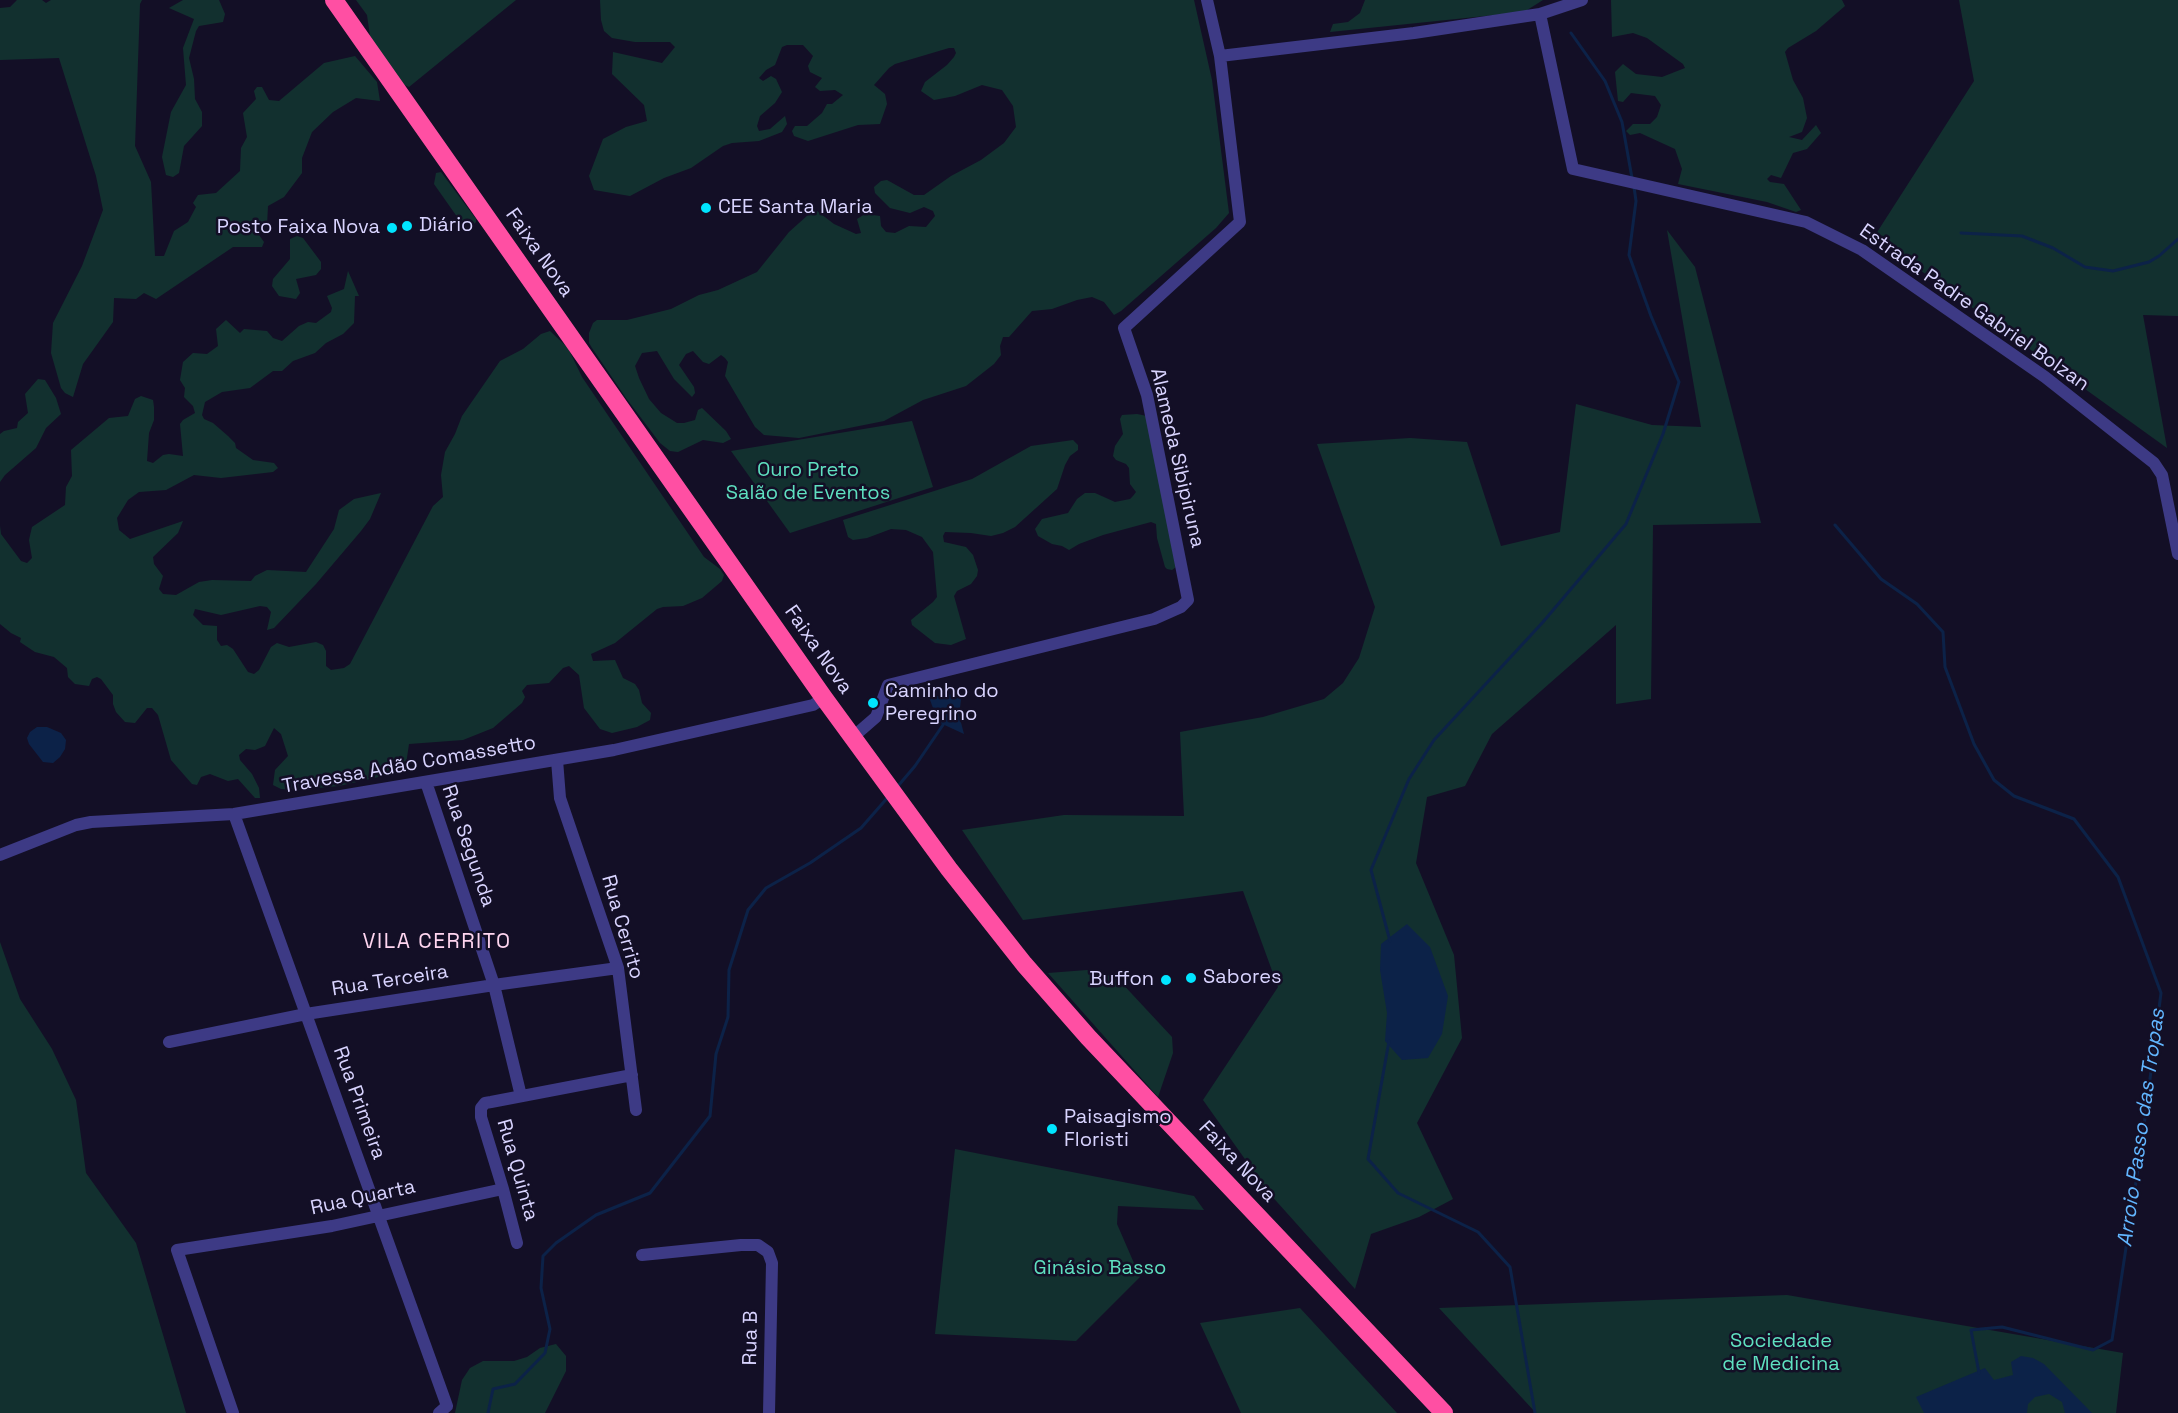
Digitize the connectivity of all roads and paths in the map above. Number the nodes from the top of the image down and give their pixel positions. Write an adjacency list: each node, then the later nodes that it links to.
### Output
1 (334, 0): 7 (highway, Faixa Nova)
2 (1207, 0): 5 (street, Alameda Sibipiruna)
3 (1582, 0): 4 (street)
4 (1540, 14): 5 (street); 6 (street, Estrada Padre Gabriel Bolzan)
5 (1220, 56): 8 (street, Alameda Sibipiruna)
6 (2178, 554)
7 (824, 698): 8 (highway, Faixa Nova); 9 (street, Travessa Adão Comassetto)
8 (853, 737): 27 (highway, Faixa Nova)
9 (557, 760): 10 (street, Travessa Adão Comassetto); 13 (street, Rua Cerrito)
10 (426, 782): 11 (street, Travessa Adão Comassetto); 14 (street, Rua Segunda)
11 (234, 814): 12 (street, Travessa Adão Comassetto); 15 (street, Rua Primeira)
12 (0, 855)
13 (618, 968): 14 (street, Rua Terceira); 17 (street, Rua Cerrito)
14 (494, 985): 15 (street, Rua Terceira); 18 (street, Rua Segunda)
15 (306, 1014): 16 (street, Rua Terceira); 21 (street, Rua Primeira)
16 (169, 1042)
17 (632, 1075): 18 (street); 19 (street, Rua Cerrito)
18 (521, 1096): 20 (street, Rua Quinta)
19 (636, 1110)
20 (503, 1189): 21 (street, Rua Quarta); 22 (street, Rua Quinta)
21 (378, 1215): 24 (street, Rua Primeira); 25 (street, Rua Quarta)
22 (517, 1243)
23 (642, 1255): 26 (street, Rua B)
24 (443, 1409)
25 (233, 1413)
26 (769, 1413)
27 (1444, 1413)

